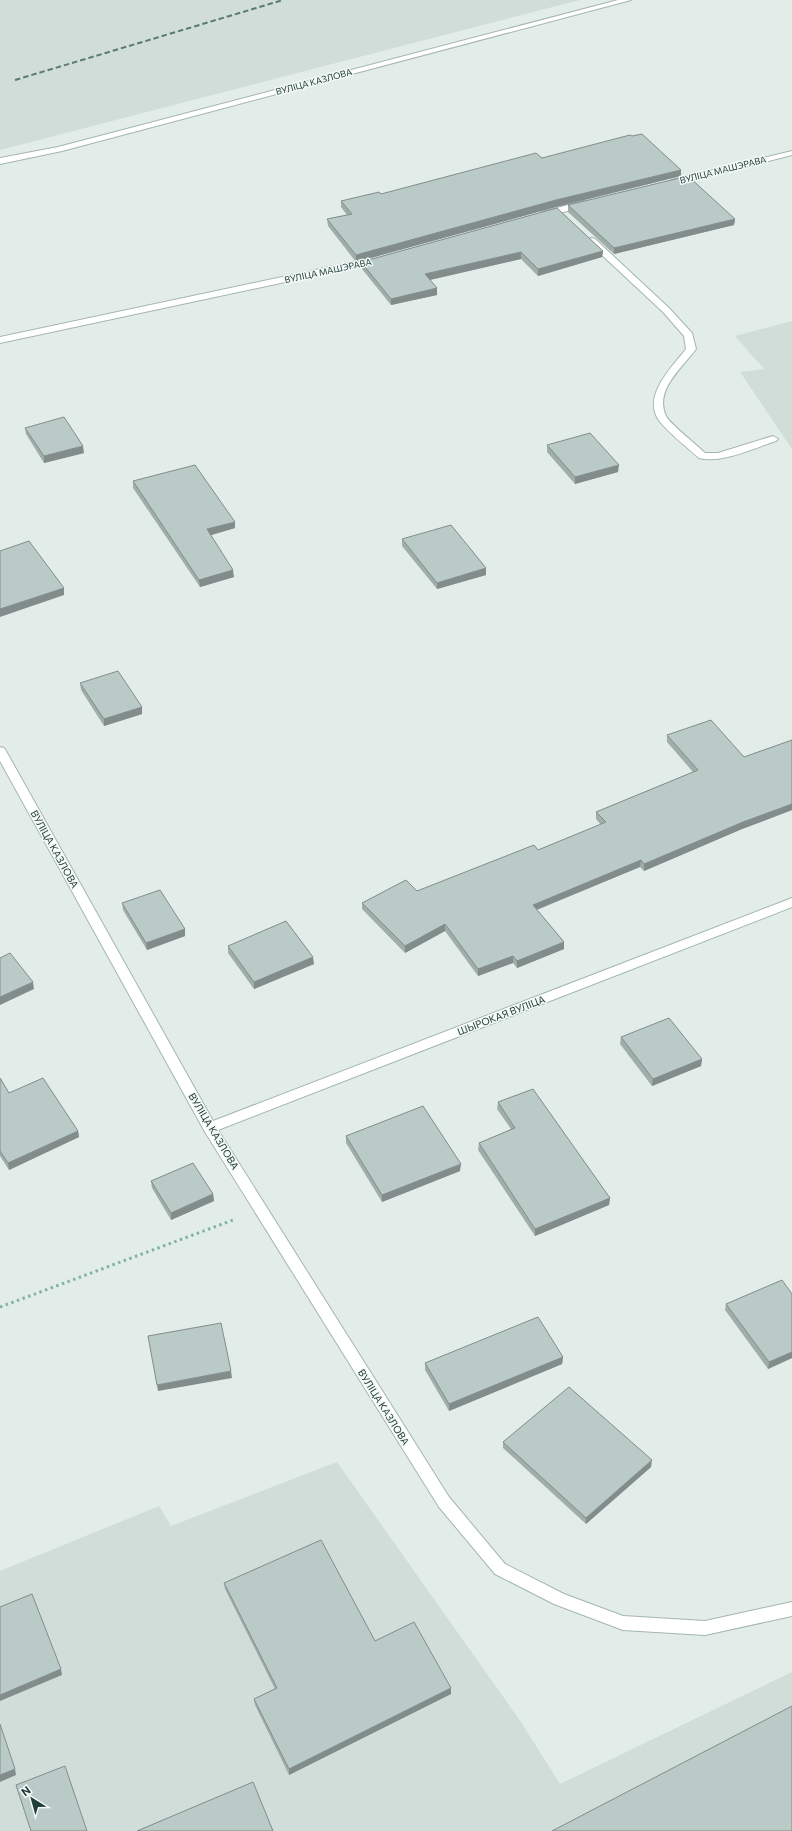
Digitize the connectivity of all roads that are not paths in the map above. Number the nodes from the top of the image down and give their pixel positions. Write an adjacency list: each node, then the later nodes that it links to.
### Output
1 (627, 0): 3 (street, ВУЛІЦА КАЗЛОВА)
2 (792, 153): 4 (street, ВУЛІЦА МАШЭРАВА)
3 (0, 161)
4 (664, 184)
5 (589, 203): 6 (street)
6 (559, 210): 7 (street); 8 (street)
7 (536, 217)
8 (570, 221)
9 (587, 236): 12 (street)
10 (382, 259): 11 (street, ВУЛІЦА МАШЭРАВА)
11 (0, 340)
12 (773, 439)
13 (0, 751): 15 (street, ВУЛІЦА КАЗЛОВА)
14 (792, 902): 15 (street, ШЫРОКАЯ ВУЛІЦА)
15 (210, 1128): 16 (street, ВУЛІЦА КАЗЛОВА)
16 (792, 1609)

